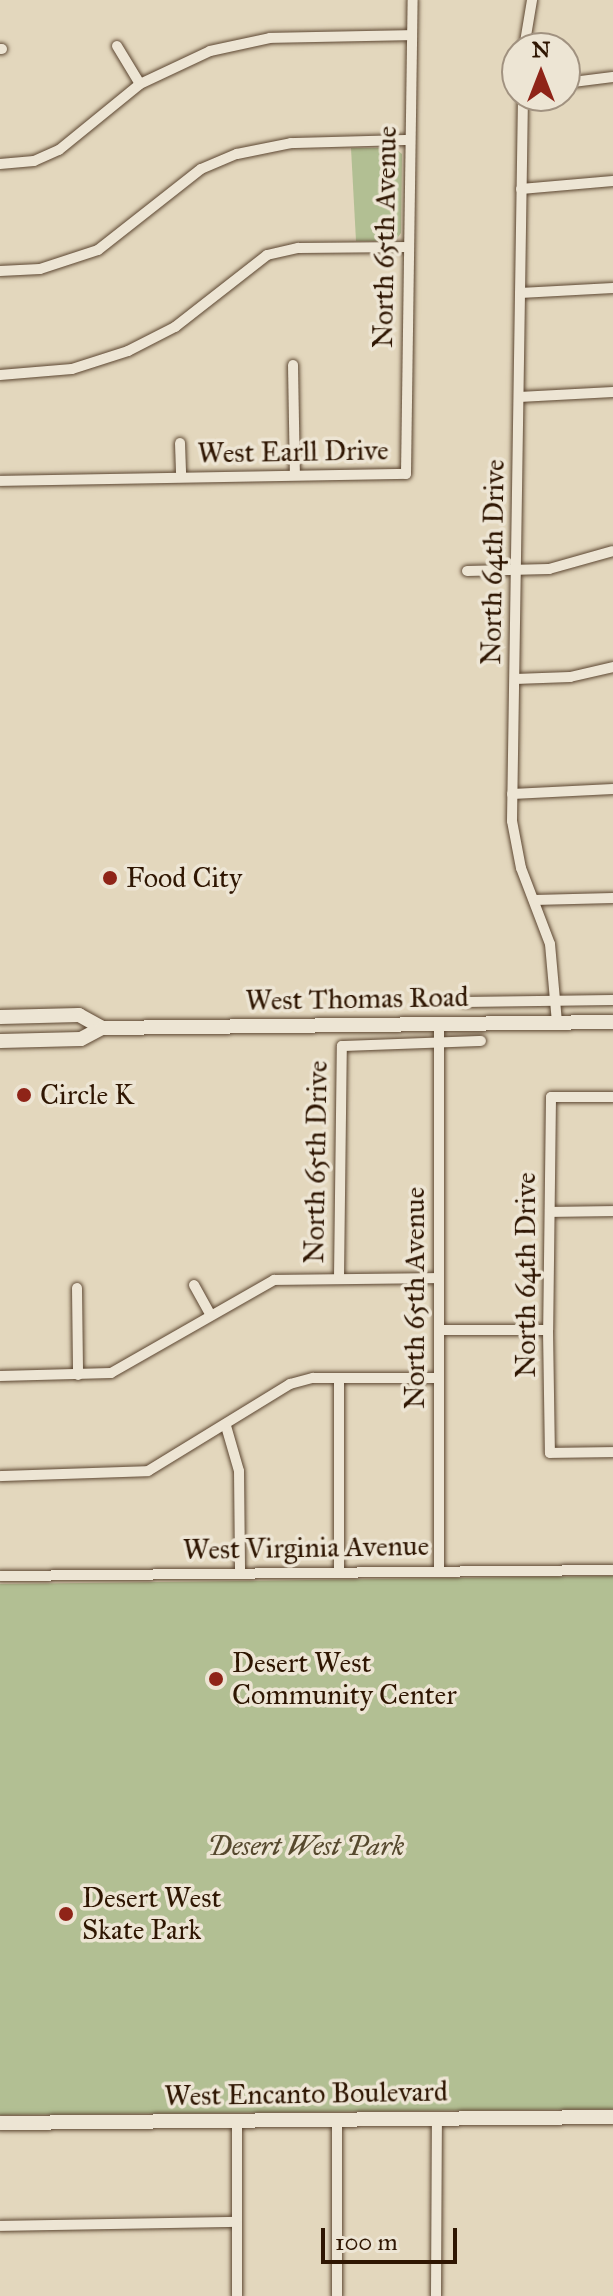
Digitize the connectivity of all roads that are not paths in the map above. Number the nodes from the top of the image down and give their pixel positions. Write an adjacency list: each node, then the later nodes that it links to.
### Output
1 (413, 0): 4 (street, North 65th Avenue)
2 (532, 0): 3 (street)
3 (527, 32)
4 (412, 35): 8 (street); 10 (street, North 65th Avenue)
5 (117, 46): 8 (street)
6 (613, 77): 7 (street)
7 (581, 81)
8 (140, 84): 11 (street)
9 (523, 112): 13 (street, North 64th Drive)
10 (409, 140): 14 (street, North 65th Avenue); 15 (street)
11 (0, 164)
12 (613, 181): 13 (street)
13 (521, 189): 17 (street, North 64th Drive)
14 (409, 247): 19 (street); 23 (street, North 65th Avenue)
15 (0, 271)
16 (613, 288): 17 (street)
17 (520, 293): 21 (street, North 64th Drive)
18 (293, 365): 24 (street)
19 (0, 375)
20 (613, 392): 21 (street)
21 (519, 397): 29 (street, North 64th Drive)
22 (180, 443): 25 (street, West Earll Drive)
23 (406, 474): 24 (street, West Earll Drive)
24 (295, 475): 25 (street, West Earll Drive)
25 (181, 477): 26 (street, West Earll Drive)
26 (0, 481)
27 (613, 551): 29 (street)
28 (467, 571): 29 (street)
29 (516, 572): 31 (street, North 64th Drive)
30 (613, 667): 31 (street)
31 (515, 679): 33 (street, North 64th Drive)
32 (613, 789): 33 (street)
33 (512, 794): 35 (street, North 64th Drive)
34 (613, 898): 35 (street)
35 (534, 900): 37 (street, North 64th Drive)
36 (613, 1000): 37 (street, West Thomas Road)
37 (557, 1001): 38 (street, West Thomas Road); 41 (street, North 64th Drive)
38 (464, 1002)
39 (0, 1017): 43 (main road, West Thomas Road)
40 (613, 1022): 41 (main road, West Thomas Road)
41 (557, 1023): 42 (main road, West Thomas Road)
42 (439, 1025): 43 (main road, West Thomas Road); 45 (street, North 65th Avenue)
43 (102, 1028): 44 (main road, West Thomas Road)
44 (0, 1041)
45 (439, 1041): 46 (street, West Thomas Road); 47 (street, West Thomas Road); 52 (street, North 65th Avenue)
46 (481, 1041)
47 (342, 1046): 51 (street, North 65th Drive)
48 (613, 1097): 50 (street, North 64th Drive)
49 (613, 1211): 50 (street)
50 (550, 1212): 57 (street, North 64th Drive)
51 (339, 1278): 52 (street); 55 (street)
52 (439, 1278): 56 (street, North 65th Avenue)
53 (194, 1285): 55 (street)
54 (77, 1288): 58 (street)
55 (210, 1314): 58 (street)
56 (439, 1330): 57 (street); 61 (street, North 65th Avenue)
57 (548, 1330): 63 (street, North 64th Drive)
58 (78, 1375): 59 (street)
59 (0, 1376)
60 (339, 1378): 61 (street); 62 (street); 66 (street)
61 (439, 1378): 67 (street, North 65th Avenue)
62 (226, 1426): 64 (street); 68 (street)
63 (613, 1452)
64 (0, 1476)
65 (613, 1570): 67 (street, West Virginia Avenue)
66 (339, 1571): 67 (street, West Virginia Avenue); 68 (street, West Virginia Avenue)
67 (439, 1571)
68 (240, 1573): 69 (street, West Virginia Avenue)
69 (0, 1576)
70 (613, 2117): 71 (main road, West Encanto Boulevard)
71 (437, 2119): 72 (main road, West Encanto Boulevard); 79 (street)
72 (337, 2120): 73 (main road, West Encanto Boulevard); 78 (street)
73 (237, 2122): 74 (main road, West Encanto Boulevard); 75 (street)
74 (0, 2123)
75 (237, 2222): 76 (street); 77 (street)
76 (0, 2226)
77 (237, 2296)
78 (337, 2296)
79 (436, 2296)

